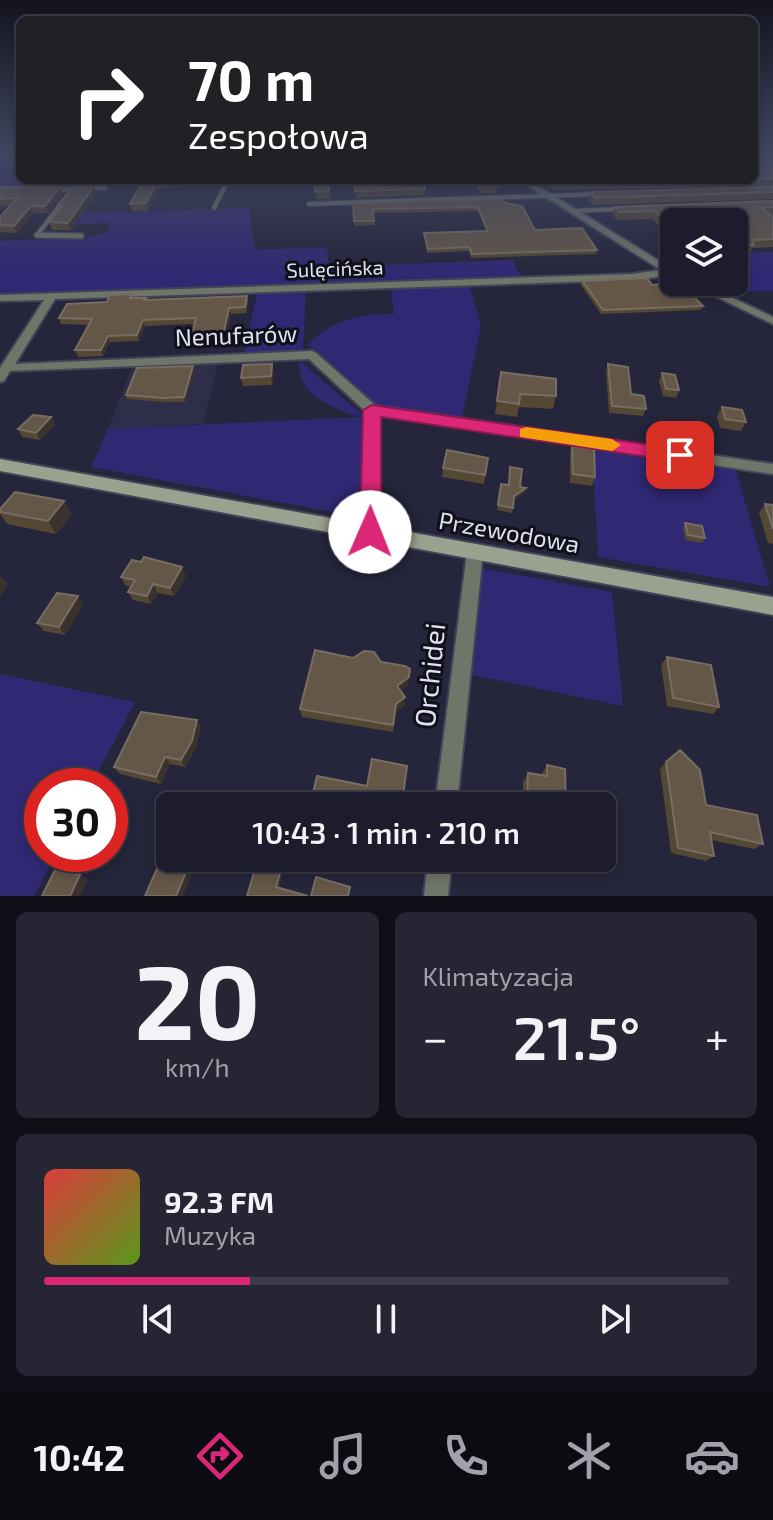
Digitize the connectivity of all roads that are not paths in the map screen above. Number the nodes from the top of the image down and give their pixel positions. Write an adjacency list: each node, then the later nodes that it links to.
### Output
1 (69, 194): 10 (lane)
2 (221, 194): 7 (lane)
3 (544, 194): 5 (street)
4 (604, 194): 5 (lane)
5 (547, 196): 6 (lane); 9 (street)
6 (309, 204)
7 (214, 208)
8 (629, 209): 9 (lane)
9 (571, 211): 11 (street)
10 (81, 236)
11 (660, 266)
12 (660, 274): 13 (street, Sulęcińska)
13 (52, 296): 15 (street, Sulęcińska); 17 (street)
14 (720, 296): 16 (street)
15 (0, 298)
16 (773, 321)
17 (3, 373): 18 (street, Nenufarów)
18 (372, 410): 20 (street); 21 (street)
19 (0, 465): 21 (street, Przewodowa)
20 (773, 469)
21 (370, 532): 22 (street, Przewodowa)
22 (475, 552): 23 (street, Przewodowa); 24 (street, Orchidei)
23 (773, 606)
24 (448, 792)
25 (439, 872): 26 (street)
26 (436, 896)

